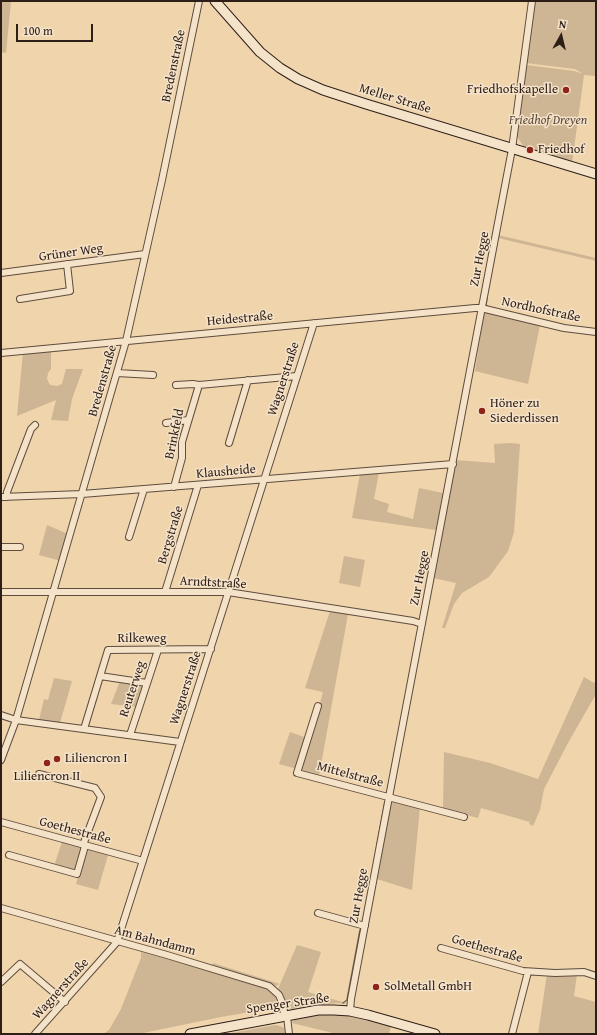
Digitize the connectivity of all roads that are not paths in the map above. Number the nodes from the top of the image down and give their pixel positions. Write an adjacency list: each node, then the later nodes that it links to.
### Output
1 (199, 1): 6 (street, Bredenstraße)
2 (215, 1): 4 (main road, Meller Straße)
3 (532, 1): 4 (street, Zur Hegge)
4 (512, 149): 5 (main road, Meller Straße); 10 (street, Zur Hegge)
5 (596, 174)
6 (145, 254): 7 (street, Grüner Weg); 13 (street, Bredenstraße)
7 (68, 264): 8 (street, Grüner Weg); 9 (street)
8 (1, 273)
9 (20, 299)
10 (481, 308): 11 (street, Heidestraße); 12 (street, Nordhofstraße); 25 (street, Zur Hegge)
11 (314, 323): 13 (street, Heidestraße); 17 (street, Wagnerstraße)
12 (596, 332)
13 (126, 341): 14 (street, Heidestraße); 15 (street, Bredenstraße)
14 (1, 353)
15 (117, 374): 16 (street); 30 (street, Bredenstraße)
16 (153, 375)
17 (296, 376): 18 (street); 26 (street, Wagnerstraße)
18 (248, 380): 20 (street); 24 (street)
19 (176, 385): 20 (street)
20 (199, 386): 21 (street, Brinkfeld)
21 (188, 420): 22 (street); 28 (street, Brinkfeld)
22 (166, 423)
23 (35, 425): 31 (street)
24 (229, 443)
25 (453, 464): 26 (street, Klausheide); 39 (street, Zur Hegge)
26 (264, 479): 27 (street, Klausheide); 38 (street, Wagnerstraße)
27 (198, 485): 28 (street, Klausheide); 37 (street, Bergstraße)
28 (174, 487): 29 (street, Klausheide)
29 (144, 489): 30 (street, Klausheide); 32 (street)
30 (82, 494): 31 (street, Klausheide); 36 (street, Bredenstraße)
31 (4, 497)
32 (128, 537)
33 (1, 547): 34 (street)
34 (20, 547)
35 (1, 592): 36 (street, Arndtstraße)
36 (53, 592): 37 (street, Arndtstraße); 46 (street, Bredenstraße)
37 (165, 592): 38 (street, Arndtstraße)
38 (228, 592): 39 (street, Arndtstraße); 40 (street, Wagnerstraße)
39 (422, 624): 52 (street, Zur Hegge)
40 (211, 649): 41 (street, Rilkeweg); 49 (street, Wagnerstraße)
41 (158, 650): 42 (street, Rilkeweg); 43 (street, Reuterweg)
42 (100, 676): 43 (street); 47 (street, Rilkeweg)
43 (147, 683): 48 (street, Reuterweg)
44 (318, 706): 52 (street, Mittelstraße)
45 (1, 716): 46 (street)
46 (16, 720): 47 (street); 50 (street, Bredenstraße)
47 (84, 729): 48 (street)
48 (130, 735): 49 (street)
49 (180, 742): 57 (street, Wagnerstraße)
50 (1, 760)
51 (39, 774): 55 (street)
52 (389, 797): 53 (street, Mittelstraße); 60 (street, Zur Hegge)
53 (464, 817)
54 (1, 822): 55 (street, Goethestraße)
55 (84, 846): 56 (street); 57 (street, Goethestraße)
56 (9, 855)
57 (143, 861): 61 (street, Wagnerstraße)
58 (1, 908): 61 (street, Am Bahndamm)
59 (318, 913): 60 (street)
60 (365, 926): 67 (street, Zur Hegge)
61 (117, 942): 66 (street, Wagnerstraße); 68 (street, Am Bahndamm)
62 (441, 948): 63 (street, Goethestraße)
63 (528, 972): 64 (street, Goethestraße); 73 (street)
64 (596, 976)
65 (1, 982): 66 (street)
66 (65, 1002): 69 (street, Wagnerstraße)
67 (350, 1011): 68 (main road, Spenger Straße); 72 (main road, Spenger Straße)
68 (286, 1016): 70 (main road, Spenger Straße); 71 (street, Am Bahndamm)
69 (35, 1034)
70 (190, 1034)
71 (289, 1034)
72 (432, 1034)
73 (512, 1034)

